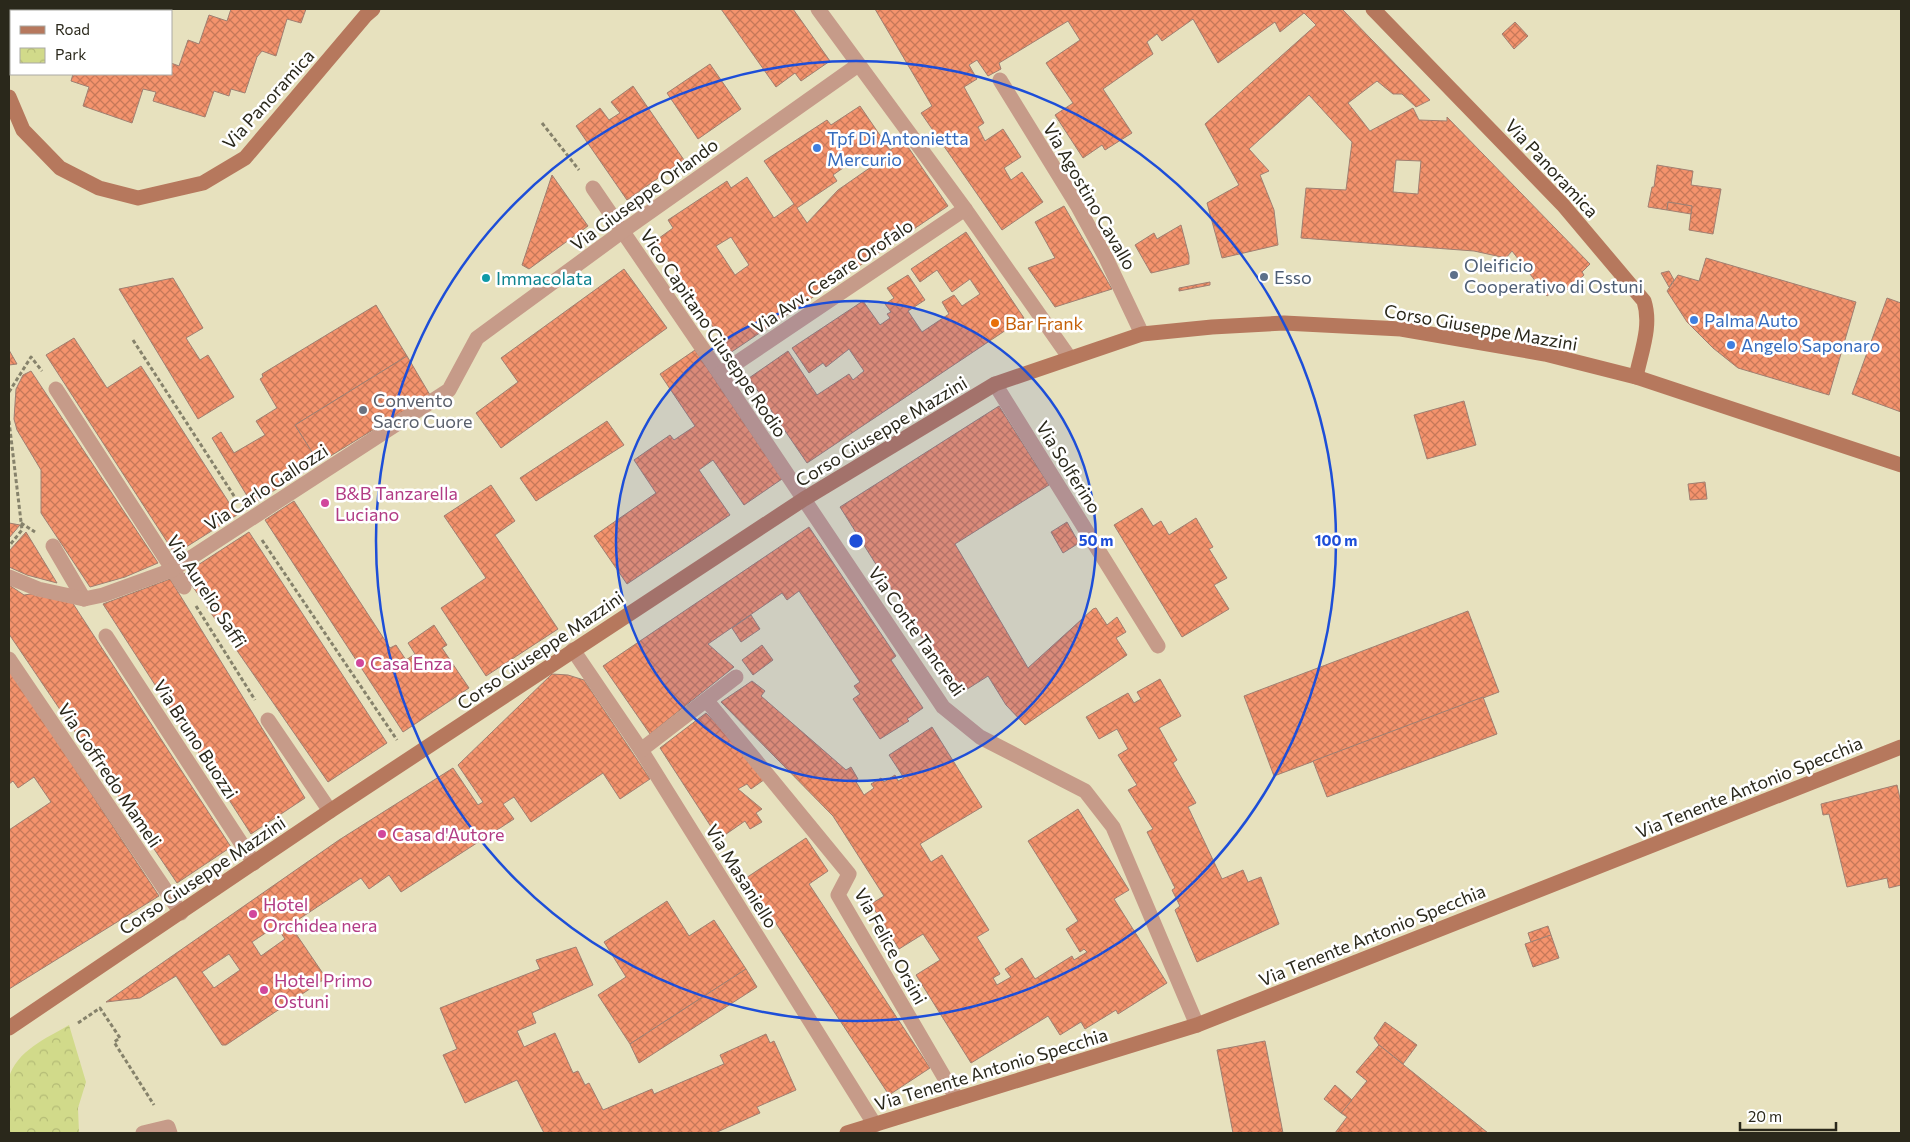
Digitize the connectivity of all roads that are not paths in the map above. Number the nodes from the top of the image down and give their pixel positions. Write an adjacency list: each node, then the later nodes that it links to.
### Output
1 (373, 9): 6 (street, Via Panoramica)
2 (818, 9): 4 (street)
3 (1373, 9): 13 (street, Via Panoramica)
4 (858, 65): 8 (street); 9 (street, Via Giuseppe Orlando)
5 (1000, 80): 10 (street, Via Agostino Cavallo)
6 (9, 97)
7 (593, 188): 9 (street, Vico Capitano Giuseppe Rodio)
8 (965, 209): 11 (street); 12 (street, Via Avv. Cesare Orofalo)
9 (623, 232): 12 (street, Vico Capitano Giuseppe Rodio); 16 (street, Via Giuseppe Orlando)
10 (1142, 334): 11 (street, Corso Giuseppe Mazzini); 13 (street, Corso Giuseppe Mazzini)
11 (1069, 358): 14 (street, Corso Giuseppe Mazzini)
12 (720, 374): 18 (street, Vico Capitano Giuseppe Rodio)
13 (1636, 377): 17 (street, Corso Giuseppe Mazzini)
14 (996, 384): 18 (street, Corso Giuseppe Mazzini); 25 (street, Via Solferino)
15 (56, 389): 20 (street, Via Aurelio Saffi)
16 (449, 390): 20 (street, Via Carlo Gallozzi)
17 (1901, 465)
18 (804, 498): 26 (street, Corso Giuseppe Mazzini); 36 (street, Via Conte Tancredi)
19 (53, 546): 23 (street)
20 (172, 570): 22 (street, Via Aurelio Saffi); 23 (street, Via Carlo Gallozzi)
21 (9, 577): 23 (street, Via Carlo Gallozzi)
22 (184, 587)
23 (84, 599)
24 (106, 636): 34 (street, Via Bruno Buozzi)
25 (1158, 646)
26 (573, 650): 32 (street, Via Masaniello); 33 (street, Corso Giuseppe Mazzini)
27 (9, 659): 35 (street, Via Goffredo Mameli)
28 (736, 678): 29 (street)
29 (707, 701): 32 (street); 38 (street, Via Felice Orsini)
30 (268, 720): 33 (street)
31 (1901, 747): 36 (street, Via Tenente Antonio Specchia)
32 (641, 750): 39 (street, Via Masaniello)
33 (330, 811): 34 (street, Corso Giuseppe Mazzini)
34 (254, 863): 35 (street, Corso Giuseppe Mazzini)
35 (181, 913): 37 (street, Corso Giuseppe Mazzini)
36 (1197, 1024): 38 (street, Via Tenente Antonio Specchia)
37 (9, 1028)
38 (957, 1099): 39 (street, Via Tenente Antonio Specchia)
39 (875, 1124): 42 (street, Via Tenente Antonio Specchia)
40 (169, 1130): 41 (street)
41 (143, 1133)
42 (847, 1133)

